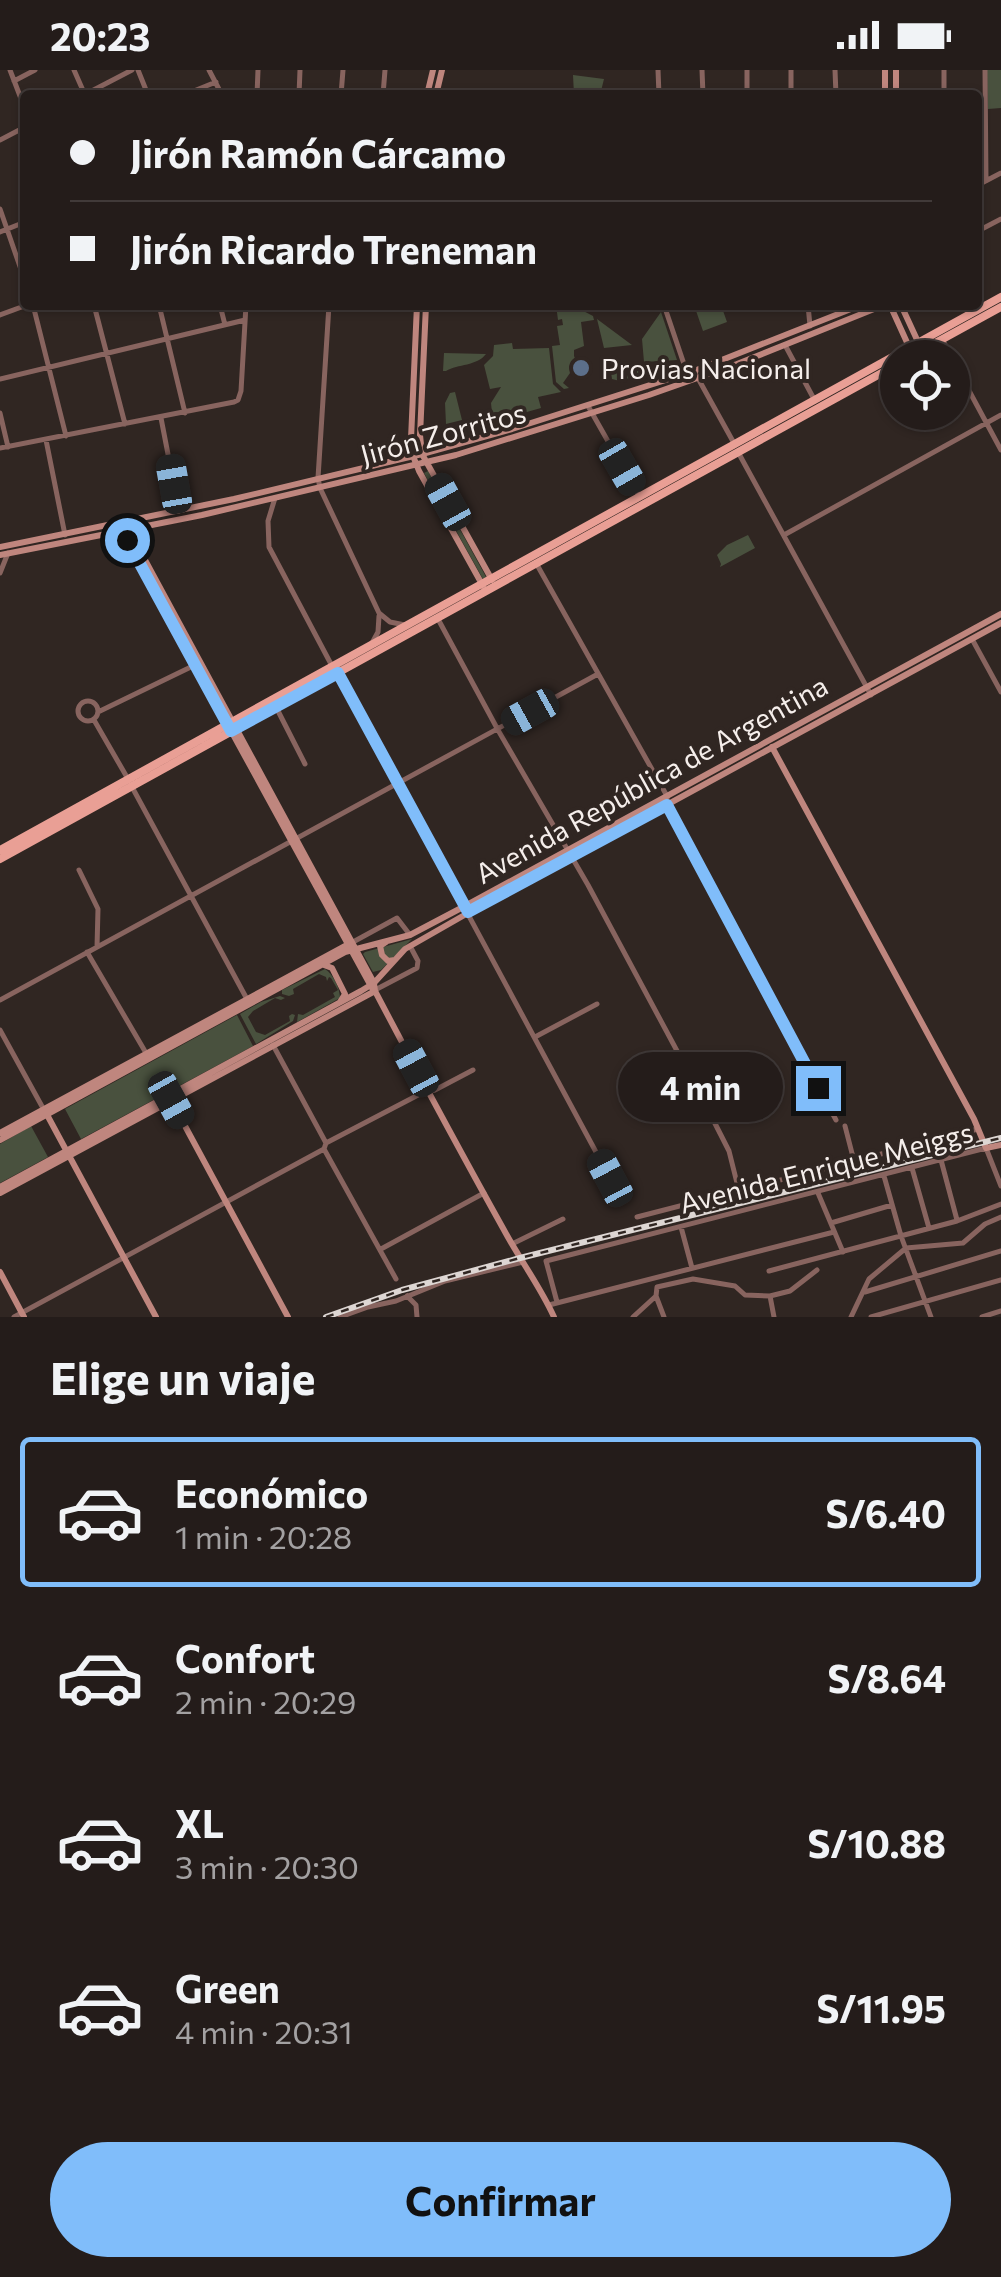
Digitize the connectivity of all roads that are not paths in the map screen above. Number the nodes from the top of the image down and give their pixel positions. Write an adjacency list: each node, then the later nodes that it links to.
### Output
1 (10, 70): 8 (street)
2 (35, 70): 8 (street)
3 (135, 70): 11 (street)
4 (210, 70): 9 (street)
5 (434, 70): 10 (main road)
6 (442, 70): 10 (main road)
7 (985, 70): 16 (street)
8 (14, 81): 14 (street)
9 (216, 82): 12 (street); 13 (street)
10 (434, 88)
11 (95, 90)
12 (196, 90)
13 (220, 90)
14 (20, 96)
15 (1001, 173): 16 (street)
16 (986, 181): 17 (street)
17 (982, 183)
18 (0, 210): 20 (street)
19 (20, 224): 20 (street)
20 (8, 229): 21 (street); 22 (street)
21 (0, 232)
22 (20, 266)
23 (1001, 307): 43 (main road)
24 (32, 310): 49 (street)
25 (95, 310): 48 (street)
26 (160, 310): 42 (street)
27 (221, 310): 40 (street)
28 (246, 310): 39 (street)
29 (329, 310): 72 (street)
30 (418, 310): 69 (main road)
31 (426, 310): 69 (main road)
32 (666, 310): 52 (street)
33 (808, 310): 41 (street)
34 (850, 310): 41 (main road, Jirón Zorritos)
35 (875, 310): 47 (main road, Jirón Zorritos)
36 (890, 310): 44 (main road)
37 (902, 310): 45 (main road)
38 (981, 310): 46 (main road)
39 (245, 320): 40 (street); 58 (street)
40 (225, 324): 42 (street)
41 (810, 326): 52 (main road, Jirón Zorritos)
42 (168, 338): 48 (street); 58 (street)
43 (942, 339)
44 (908, 340)
45 (911, 340)
46 (931, 340)
47 (785, 346): 52 (main road, Jirón Zorritos); 55 (street)
48 (106, 354): 49 (street); 62 (street)
49 (49, 367): 53 (street); 63 (street)
50 (880, 368): 55 (main road)
51 (880, 373): 67 (main road)
52 (693, 374): 56 (main road, Jirón Zorritos); 67 (street)
53 (0, 379)
54 (970, 392): 61 (street)
55 (815, 401): 67 (main road)
56 (590, 410): 69 (main road, Jirón Zorritos); 70 (main road, Jirón Zorritos); 74 (street)
57 (0, 413): 65 (street)
58 (185, 413): 60 (street)
59 (1001, 415): 61 (street)
60 (161, 418): 62 (street); 76 (street)
61 (986, 423): 68 (street); 78 (street)
62 (124, 424): 63 (street)
63 (66, 436): 64 (street)
64 (46, 440): 65 (street); 79 (street)
65 (8, 447): 66 (street)
66 (0, 448)
67 (736, 448): 74 (main road); 78 (street); 82 (main road)
68 (1001, 450)
69 (418, 455): 70 (main road); 71 (main road); 72 (main road, Jirón Zorritos)
70 (426, 463): 71 (main road, Jirón Zorritos); 85 (main road)
71 (416, 466): 73 (main road, Jirón Zorritos); 86 (main road)
72 (318, 478): 73 (street); 76 (main road, Jirón Zorritos)
73 (320, 488): 75 (main road, Jirón Zorritos); 87 (street)
74 (639, 496): 82 (main road)
75 (276, 498): 77 (main road, Jirón Zorritos); 95 (street)
76 (178, 511): 77 (main road, Jirón Zorritos)
77 (124, 527): 79 (main road, Jirón Zorritos); 81 (main road, Jirón Zorritos); 84 (main road)
78 (784, 535): 97 (street)
79 (65, 536): 81 (main road, Jirón Zorritos)
80 (0, 548): 81 (main road, Jirón Zorritos)
81 (6, 552): 83 (street)
82 (534, 560): 85 (main road); 96 (street)
83 (0, 573)
84 (153, 581): 94 (main road); 102 (main road)
85 (493, 583): 86 (main road)
86 (484, 588): 89 (main road); 91 (main road)
87 (379, 613): 91 (street); 93 (street)
88 (1001, 614): 92 (main road, Avenida República de Argentina)
89 (438, 618): 95 (main road); 103 (street)
90 (1001, 624): 92 (main road, Avenida República de Argentina)
91 (408, 625): 93 (main road)
92 (970, 635): 97 (main road, Avenida República de Argentina); 98 (street)
93 (372, 645): 95 (main road)
94 (194, 665): 100 (street); 102 (main road)
95 (335, 670): 99 (main road); 102 (main road); 107 (street)
96 (598, 674): 103 (street); 108 (street)
97 (869, 691): 104 (main road, Avenida República de Argentina)
98 (1001, 692)
99 (276, 706): 102 (main road); 105 (street)
100 (98, 712): 101 (street); 101 (street)
101 (94, 720): 106 (street)
102 (232, 726): 106 (main road); 109 (main road)
103 (498, 730): 107 (street); 111 (street)
104 (770, 744): 108 (main road, Avenida República de Argentina); 139 (main road)
105 (305, 764)
106 (130, 782): 110 (main road); 112 (main road); 114 (street)
107 (398, 783): 109 (street); 115 (street)
108 (667, 800): 111 (main road, Avenida República de Argentina); 137 (street)
109 (293, 840): 114 (street); 118 (main road)
110 (0, 850)
111 (569, 854): 115 (main road, Avenida República de Argentina); 115 (main road, Avenida República de Argentina); 152 (street)
112 (0, 859)
113 (79, 870): 120 (street)
114 (191, 896): 120 (street); 126 (street)
115 (467, 909): 116 (main road, Avenida República de Argentina); 119 (main road, Avenida República de Argentina); 130 (street)
116 (410, 935): 117 (main road, Avenida República de Argentina); 118 (street)
117 (387, 941): 118 (main road, Avenida República de Argentina); 122 (main road)
118 (351, 946): 123 (main road, Avenida República de Argentina); 124 (main road); 126 (main road, Avenida República de Argentina)
119 (410, 946): 122 (main road, Avenida República de Argentina); 124 (street)
120 (97, 947): 121 (street)
121 (88, 952): 125 (street); 132 (street)
122 (395, 960): 124 (main road, Avenida República de Argentina)
123 (320, 966): 126 (main road, Avenida República de Argentina); 127 (main road)
124 (373, 986): 127 (main road, Avenida República de Argentina); 131 (main road, Avenida República de Argentina); 134 (main road)
125 (0, 1000)
126 (248, 1002): 132 (main road, Avenida República de Argentina)
127 (339, 1003): 144 (main road, Avenida República de Argentina)
128 (597, 1004): 130 (street)
129 (0, 1030): 136 (street)
130 (535, 1037): 149 (street)
131 (273, 1045): 135 (main road, Avenida República de Argentina); 142 (street)
132 (148, 1057): 136 (main road, Avenida República de Argentina)
133 (472, 1070): 134 (street)
134 (429, 1092): 142 (street); 154 (main road)
135 (171, 1100): 144 (main road, Avenida República de Argentina); 155 (main road)
136 (45, 1112): 140 (main road, Avenida República de Argentina); 144 (main road)
137 (836, 1120)
138 (845, 1126): 146 (street)
139 (978, 1129): 143 (main road); 146 (street)
140 (0, 1136)
141 (1001, 1145): 143 (main road, Avenida Enrique Meiggs)
142 (325, 1146): 155 (street); 169 (street)
143 (986, 1148): 145 (street, Avenida Enrique Meiggs); 150 (street)
144 (67, 1153): 151 (main road, Avenida República de Argentina); 172 (main road)
145 (941, 1160): 147 (street, Avenida Enrique Meiggs); 161 (street)
146 (854, 1161): 152 (street)
147 (912, 1168): 148 (street, Avenida Enrique Meiggs); 164 (street)
148 (884, 1176): 153 (street, Avenida Enrique Meiggs); 157 (street)
149 (610, 1178)
150 (1001, 1186)
151 (0, 1190)
152 (739, 1190): 158 (street)
153 (818, 1193): 162 (street); 163 (street, Avenida Enrique Meiggs)
154 (484, 1194): 167 (main road); 169 (street)
155 (226, 1202): 172 (street); 190 (main road)
156 (1001, 1204): 161 (street)
157 (892, 1205): 162 (street); 166 (street)
158 (637, 1217)
159 (1001, 1218): 168 (street)
160 (563, 1219): 167 (street)
161 (957, 1222): 164 (street)
162 (831, 1223): 165 (street)
163 (681, 1227): 174 (street); 186 (street, Avenida Enrique Meiggs)
164 (929, 1229): 166 (street)
165 (834, 1232): 171 (street); 174 (street)
166 (902, 1236): 168 (street); 171 (street)
167 (512, 1244): 173 (main road)
168 (906, 1248): 178 (street); 181 (street)
169 (380, 1249): 179 (street)
170 (1001, 1251): 178 (street)
171 (842, 1252): 176 (street)
172 (125, 1258): 188 (street); 189 (main road)
173 (523, 1262): 182 (street); 186 (main road)
174 (692, 1268): 186 (street)
175 (817, 1270): 184 (street)
176 (769, 1271)
177 (0, 1272): 188 (main road)
178 (916, 1277): 181 (street); 185 (street)
179 (396, 1279)
180 (1001, 1280): 185 (street)
181 (864, 1292): 197 (street)
182 (407, 1296): 191 (street); 192 (street)
183 (656, 1296): 184 (street); 194 (street); 195 (street)
184 (770, 1296): 196 (street)
185 (926, 1302): 198 (street); 199 (street)
186 (553, 1304): 193 (main road)
187 (1001, 1311): 200 (street)
188 (20, 1316)
189 (156, 1317)
190 (288, 1317)
191 (340, 1317)
192 (417, 1317)
193 (554, 1317)
194 (633, 1317)
195 (664, 1317)
196 (774, 1317)
197 (852, 1317)
198 (872, 1317)
199 (931, 1317)
200 (982, 1317)

